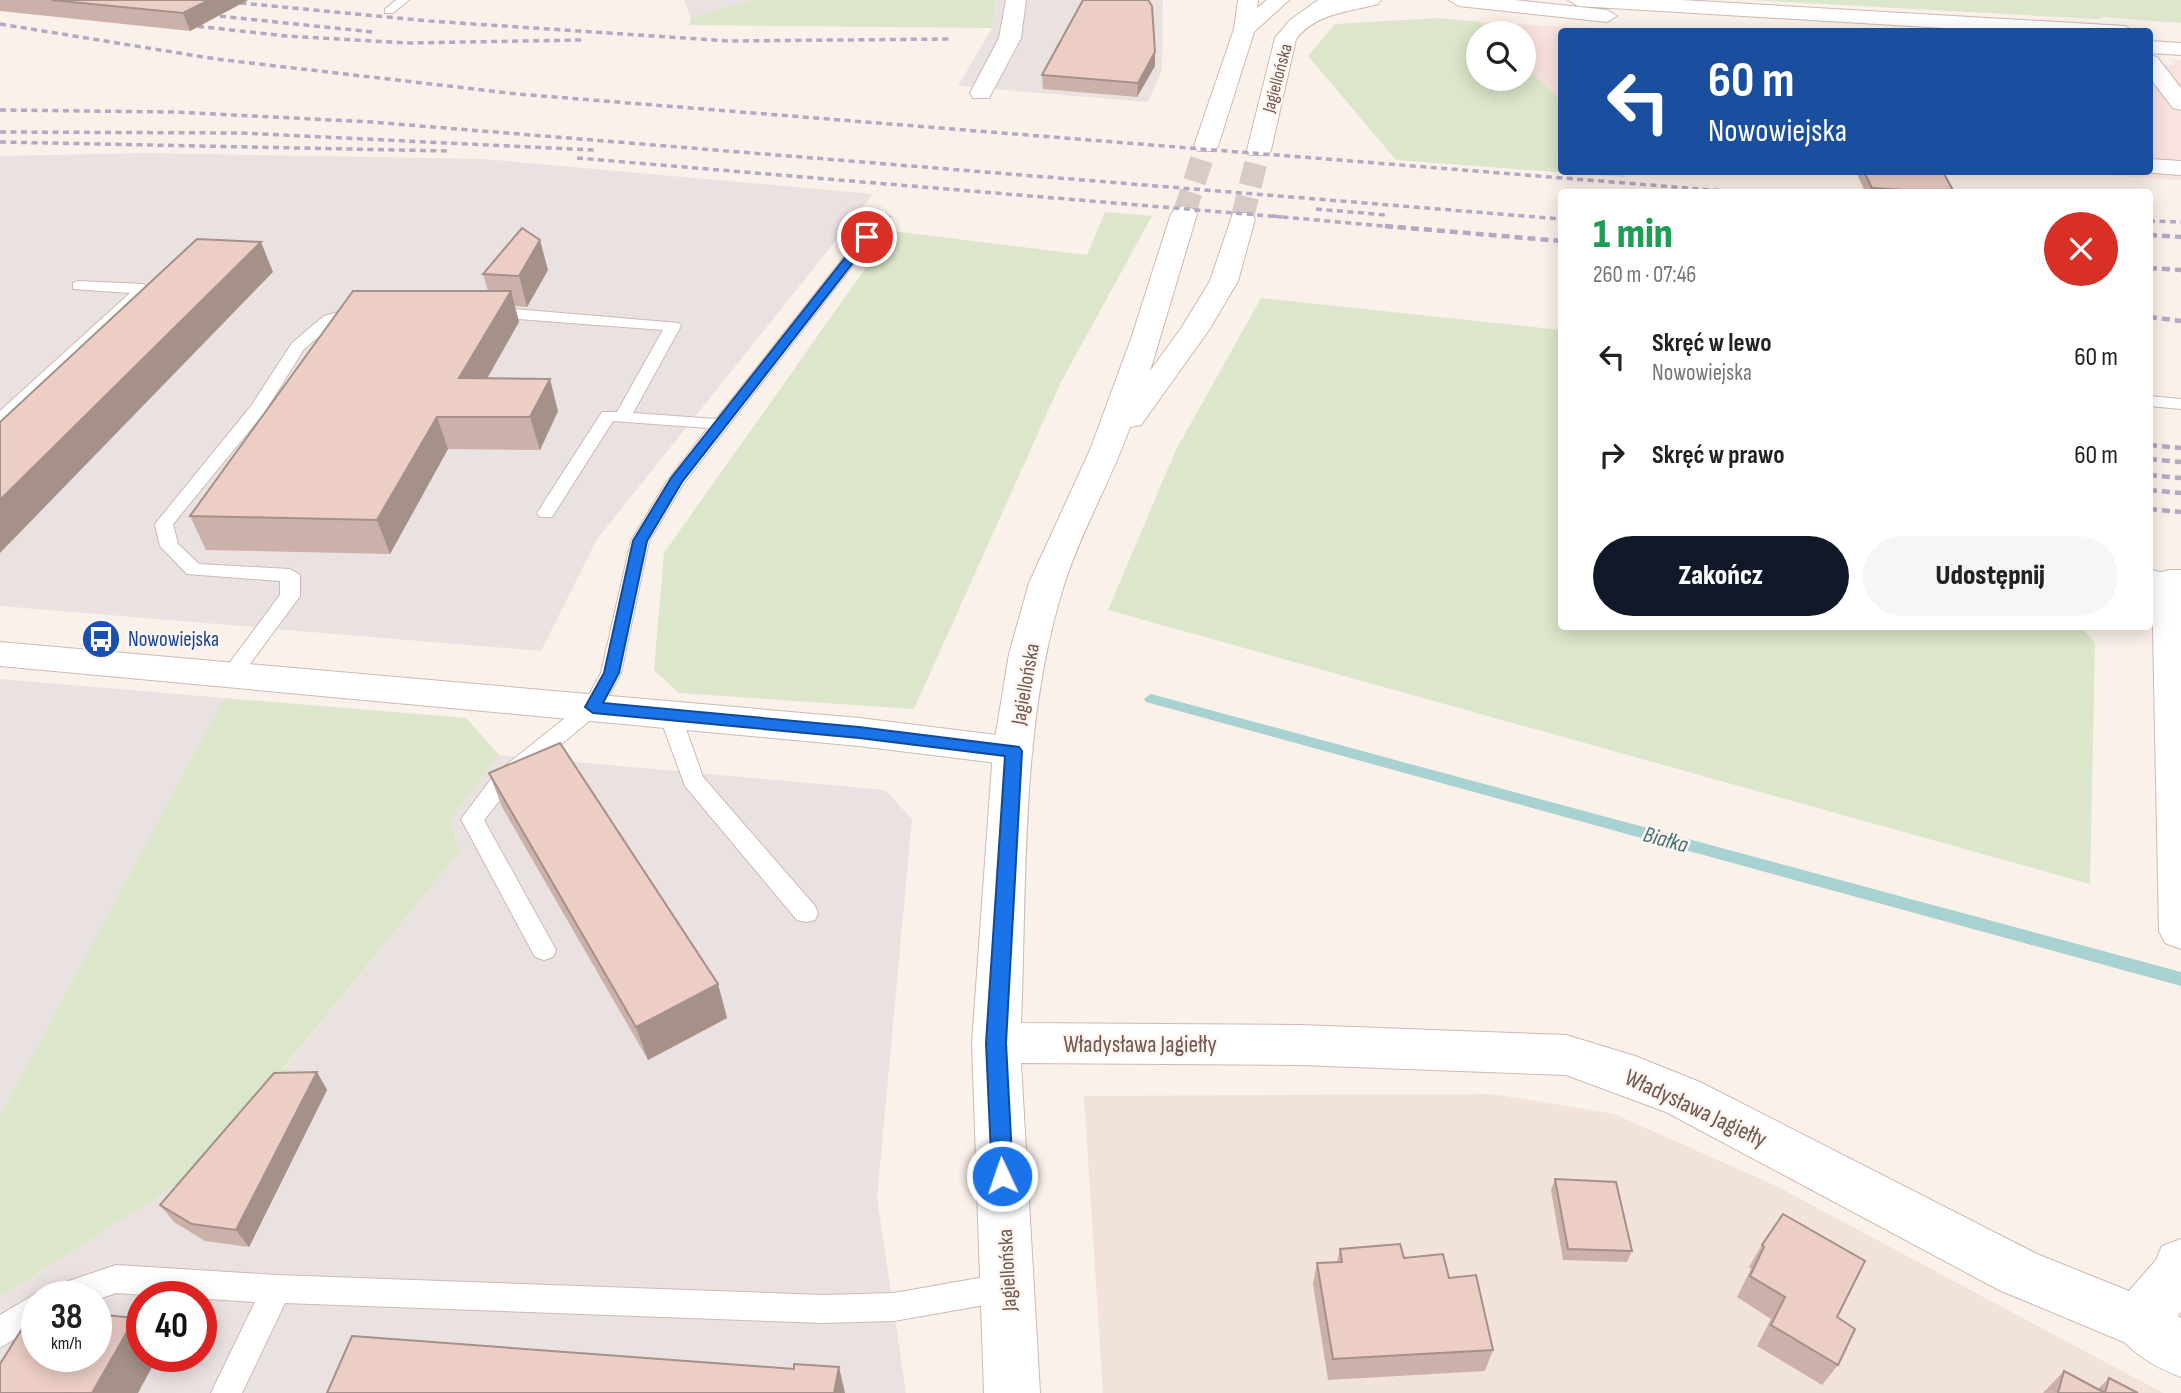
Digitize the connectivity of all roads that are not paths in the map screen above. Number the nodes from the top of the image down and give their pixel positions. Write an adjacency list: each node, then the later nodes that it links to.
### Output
1 (403, 0): 10 (lane)
2 (1016, 0): 22 (street)
3 (1248, 0): 14 (street)
4 (1279, 0): 14 (street, Jagiellońska)
5 (1331, 0): 11 (street, Jagiellońska)
6 (1371, 0): 11 (street)
7 (1459, 0): 12 (street)
8 (1578, 0): 9 (street)
9 (1672, 3): 13 (street)
10 (389, 11)
11 (1309, 15): 20 (street, Jagiellońska)
12 (1807, 28)
13 (2063, 28)
14 (1244, 29): 19 (street)
15 (2153, 33): 16 (street)
16 (2181, 35)
17 (2153, 47): 18 (street)
18 (2181, 49)
19 (1234, 58): 20 (street); 24 (street)
20 (1279, 61): 25 (street, Jagiellońska)
21 (2153, 67): 23 (street)
22 (981, 93)
23 (2181, 103)
24 (1206, 146)
25 (1259, 150)
26 (2153, 166): 27 (street)
27 (2181, 168)
28 (1185, 215): 39 (street, Jagiellońska)
29 (883, 217): 38 (lane)
30 (1242, 219): 39 (street, Jagiellońska)
31 (78, 286): 37 (lane)
32 (379, 310): 43 (lane)
33 (469, 312): 36 (lane)
34 (2153, 401): 35 (lane)
35 (2181, 404)
36 (622, 417): 38 (lane); 40 (lane)
37 (0, 419)
38 (721, 424): 44 (lane)
39 (1106, 450): 46 (street, Jagiellońska)
40 (546, 513)
41 (2167, 579): 48 (street)
42 (0, 654): 43 (street)
43 (232, 674): 44 (street)
44 (593, 707): 45 (street); 49 (lane)
45 (670, 715): 46 (street); 47 (lane)
46 (1013, 751): 50 (street, Jagiellońska)
47 (806, 913)
48 (2181, 931)
49 (544, 950)
50 (996, 1043): 53 (street, Jagiellońska); 57 (street, Władysława Jagiełły)
51 (2181, 1264): 57 (street)
52 (110, 1281): 54 (lane)
53 (1008, 1287): 54 (lane); 59 (street, Jagiellońska)
54 (276, 1289): 58 (lane)
55 (21, 1318): 56 (lane)
56 (0, 1333)
57 (2159, 1336)
58 (226, 1393)
59 (1012, 1393)

